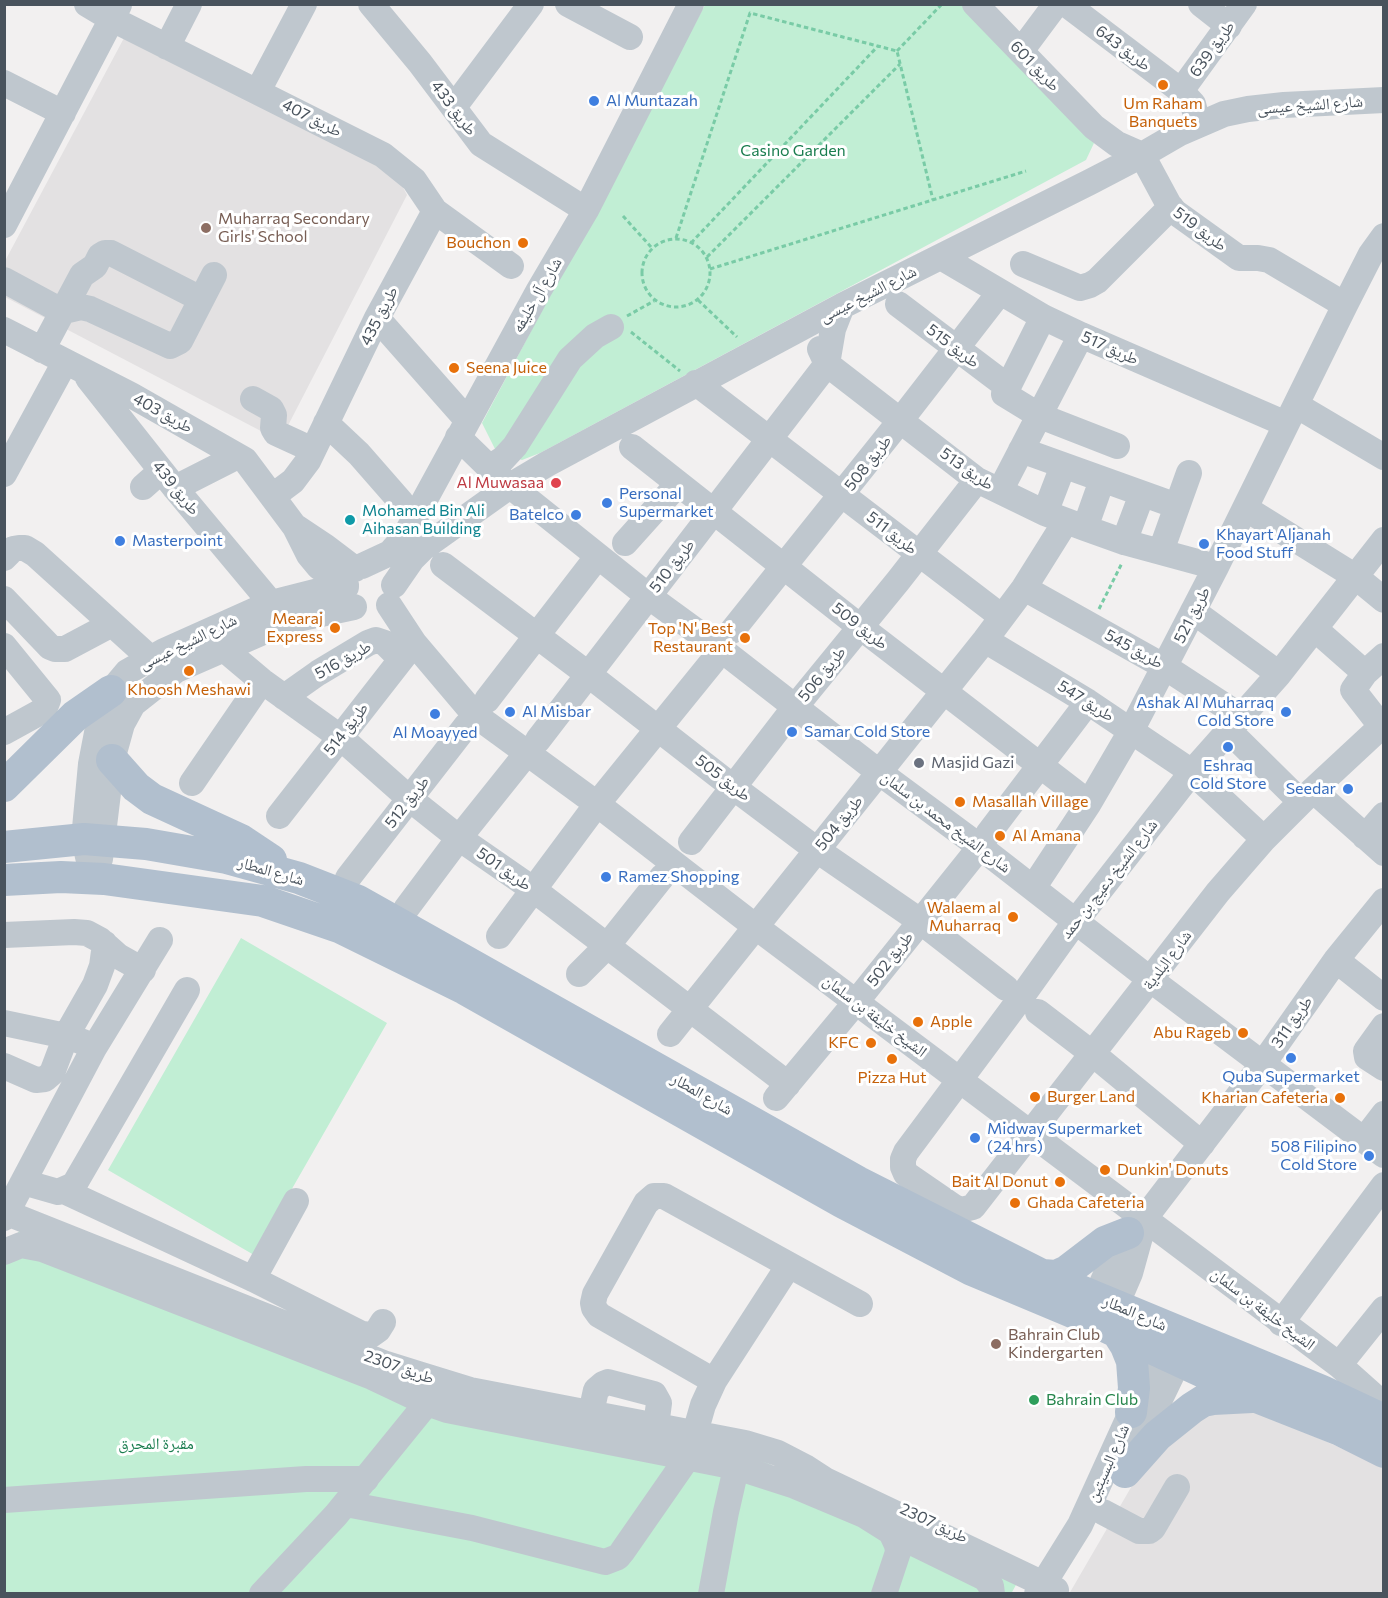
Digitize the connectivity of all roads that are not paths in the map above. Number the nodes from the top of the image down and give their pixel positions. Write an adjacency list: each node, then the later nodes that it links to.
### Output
1 (87, 4): 13 (street, طريق 407)
2 (189, 4): 16 (street)
3 (304, 4): 19 (street)
4 (371, 4): 22 (street, طريق 433)
5 (691, 4): 29 (street, شارع آل خليفه)
6 (975, 4): 17 (street, طريق 601)
7 (1056, 4): 17 (street)
8 (1066, 4): 20 (street, طريق 643)
9 (1201, 4): 14 (street)
10 (1244, 4): 14 (street, طريق 639)
11 (582, 8): 15 (street)
12 (522, 9): 22 (street)
13 (115, 12): 16 (street, طريق 407); 23 (street)
14 (1229, 26): 20 (street, طريق 639)
15 (630, 37)
16 (167, 47): 19 (street, طريق 407)
17 (1021, 51): 25 (street, طريق 601)
18 (4, 83): 23 (street)
19 (258, 91): 30 (street, طريق 407)
20 (1181, 91): 24 (street, طريق 639)
21 (1383, 100): 24 (street, شارع الشيخ عيسى)
22 (454, 107): 29 (street, طريق 433)
23 (63, 113): 31 (street)
24 (1198, 124): 26 (street, شارع الشيخ عيسى)
25 (1094, 127): 26 (street, طريق 601); 27 (street)
26 (1142, 155): 27 (street, شارع الشيخ عيسى); 28 (street, طريق 519)
27 (1090, 182): 33 (street, شارع الشيخ عيسى)
28 (1171, 207): 34 (street); 41 (street, طريق 519)
29 (586, 210): 61 (street, شارع آل خليفه)
30 (435, 211): 35 (street, طريق 407); 45 (street, طريق 435)
31 (4, 225)
32 (1383, 236): 41 (street, طريق 521)
33 (941, 257): 38 (street, طريق 517); 42 (street, شارع الشيخ عيسى)
34 (1023, 264)
35 (512, 266)
36 (214, 275): 39 (street)
37 (4, 280): 43 (street)
38 (1000, 292): 44 (street, طريق 517); 50 (street, طريق 508)
39 (201, 299): 43 (street); 43 (street)
40 (898, 304): 50 (street, طريق 515)
41 (1345, 305): 57 (street, طريق 521)
42 (842, 306): 48 (street, شارع الشيخ عيسى); 52 (street)
43 (64, 309): 51 (street)
44 (1043, 317): 49 (street, طريق 517); 55 (street)
45 (377, 318): 60 (street, طريق 435); 61 (street, شارع الشيخ محمد بن سلمان)
46 (614, 324): 70 (street)
47 (4, 330): 51 (street, طريق 403)
48 (792, 333): 52 (street, طريق 513); 54 (street, شارع الشيخ عيسى)
49 (1081, 336): 57 (street, طريق 517); 58 (street)
50 (957, 349): 55 (street, طريق 515); 59 (street, طريق 508)
51 (42, 350): 53 (street, طريق 403)
52 (827, 364): 59 (street, طريق 513); 62 (street, طريق 510)
53 (74, 367): 67 (street, طريق 403); 71 (street); 75 (street, طريق 439)
54 (696, 383): 62 (street, طريق 511); 77 (street, شارع الشيخ عيسى)
55 (1008, 387): 58 (street, طريق 515)
56 (253, 399): 65 (street)
57 (1291, 415): 68 (street, طريق 517); 84 (street, طريق 521)
58 (1040, 416): 63 (street, طريق 515); 66 (street)
59 (900, 421): 73 (street, طريق 513); 79 (street, طريق 508)
60 (326, 423): 65 (street, طريق 435); 82 (street)
61 (463, 429): 70 (street, شارع الشيخ محمد بن سلمان); 98 (street, شارع آل خليفه)
62 (770, 440): 79 (street, طريق 511); 85 (street, طريق 510)
63 (1117, 446)
64 (632, 447): 76 (street, طريق 509)
65 (313, 450): 81 (street, طريق 435)
66 (1021, 450): 69 (street); 78 (street)
67 (238, 456): 75 (street); 81 (street, طريق 403)
68 (1383, 457)
69 (1063, 466): 74 (street); 86 (street)
70 (489, 468): 77 (street, شارع الشيخ محمد بن سلمان)
71 (5, 470)
72 (1189, 473): 83 (street)
73 (977, 480): 78 (street, طريق 513); 91 (street, طريق 506)
74 (1102, 480): 80 (street); 86 (street)
75 (159, 482): 104 (street, طريق 439)
76 (678, 484): 85 (street, طريق 509); 89 (street)
77 (510, 486): 92 (street, شارع الشيخ محمد بن سلمان); 100 (street, شارع الشيخ عيسى)
78 (1000, 491): 86 (street, طريق 513)
79 (843, 494): 91 (street, طريق 511); 95 (street, طريق 508)
80 (1142, 494): 83 (street); 88 (street)
81 (273, 496): 98 (street, طريق 403)
82 (401, 502)
83 (1177, 506): 90 (street)
84 (1245, 508): 96 (street, طريق 521); 97 (street)
85 (714, 513): 95 (street, طريق 509); 101 (street, طريق 510)
86 (1065, 521): 88 (street, طريق 513); 99 (street, طريق 504)
87 (1383, 540): 97 (street, شارع الشيخ دعيج بن حمد)
88 (1124, 542): 90 (street, طريق 513)
89 (625, 543)
90 (1161, 552): 96 (street, طريق 513)
91 (919, 554): 106 (street, طريق 511); 108 (street, طريق 506)
92 (598, 556): 101 (street, شارع الشيخ محمد بن سلمان); 111 (street)
93 (4, 558): 107 (street)
94 (443, 565): 111 (street, طريق 505)
95 (784, 567): 108 (street, طريق 509); 110 (street, طريق 508)
96 (1216, 567): 105 (street, طريق 521)
97 (1356, 577): 103 (street); 109 (street, شارع الشيخ دعيج بن حمد)
98 (352, 583): 100 (street, الشيخ خليفة بن سلمان); 100 (street); 104 (street, شارع الشيخ عيسى); 114 (street, شارع الشيخ عيسى)
99 (1024, 588): 106 (street, طريق 504); 119 (street, طريق 545)
100 (391, 595): 115 (street, الشيخ خليفة بن سلمان)
101 (648, 596): 121 (street, طريق 510); 128 (street, شارع الشيخ محمد بن سلمان)
102 (4, 599): 107 (street)
103 (1383, 600)
104 (272, 603): 116 (street, شارع الشيخ عيسى)
105 (1193, 612): 119 (street, طريق 521); 120 (street)
106 (1002, 617): 112 (street, طريق 504)
107 (112, 624): 116 (street)
108 (859, 627): 124 (street, طريق 509); 128 (street, طريق 506)
109 (1314, 629): 118 (street); 120 (street, شارع الشيخ دعيج بن حمد)
110 (732, 631)
111 (536, 636): 121 (street, طريق 505); 126 (street)
112 (985, 640): 124 (street, طريق 504); 127 (street, طريق 547)
113 (4, 646): 134 (street)
114 (224, 649): 122 (street, طريق 501); 137 (street, شارع الشيخ عيسى)
115 (408, 651): 125 (street, طريق 516); 135 (street, طريق 514); 136 (street, الشيخ خليفة بن سلمان)
116 (151, 659): 123 (street, شارع الشيخ عيسى)
117 (713, 662): 132 (street)
118 (1374, 665): 130 (street)
119 (1165, 667): 129 (street, طريق 545); 133 (street, طريق 521)
120 (1279, 674): 129 (street, شارع الشيخ دعيج بن حمد)
121 (590, 675): 132 (street, طريق 505); 136 (street, طريق 510)
122 (262, 681): 125 (street, طريق 501); 142 (street)
123 (111, 691): 141 (main road); 157 (street, شارع الشيخ عيسى)
124 (945, 692): 138 (street, طريق 509); 140 (street, طريق 504)
125 (284, 697): 135 (street, طريق 501)
126 (487, 700)
127 (1088, 702): 133 (street, طريق 547); 138 (street, طريق 502)
128 (795, 707): 140 (street, شارع الشيخ محمد بن سلمان); 143 (street, طريق 506)
129 (1234, 723): 139 (street, شارع الشيخ دعيج بن حمد); 144 (street, طريق 545)
130 (1382, 725): 144 (street, شارع البلدية)
131 (466, 726): 145 (street, طريق 512)
132 (660, 729): 143 (street, طريق 505); 147 (street)
133 (1131, 731): 139 (street, طريق 547); 146 (street, طريق 521)
134 (4, 732)
135 (340, 737): 145 (street, طريق 501); 149 (street, طريق 514)
136 (532, 747): 147 (street, الشيخ خليفة بن سلمان); 150 (street, طريق 510)
137 (112, 760): 157 (street, شارع الشيخ عيسى); 158 (main road)
138 (1040, 766): 146 (street, طريق 509); 152 (street, طريق 502)
139 (1192, 772): 151 (street, طريق 547); 167 (street, شارع الشيخ دعيج بن حمد)
140 (880, 773): 152 (street, شارع الشيخ محمد بن سلمان); 156 (street, طريق 504)
141 (10, 775)
142 (192, 783)
143 (733, 787): 153 (street, طريق 506); 156 (street, طريق 505)
144 (1307, 796): 151 (street, شارع البلدية); 154 (street, طريق 545)
145 (410, 799): 150 (street, طريق 501); 159 (street, طريق 512)
146 (1089, 803): 162 (street, طريق 521)
147 (597, 804): 163 (street); 168 (street, الشيخ خليفة بن سلمان)
148 (1383, 815): 154 (street)
149 (279, 816)
150 (459, 838): 163 (street, طريق 501); 165 (street, طريق 510)
151 (1264, 839): 177 (street, شارع البلدية)
152 (984, 840): 162 (street, شارع الشيخ محمد بن سلمان); 166 (street, طريق 502)
153 (691, 842)
154 (1374, 845)
155 (4, 847): 157 (main road, شارع المطار)
156 (818, 850): 166 (street, طريق 505); 168 (street, طريق 504)
157 (93, 861): 158 (main road, شارع المطار); 161 (main road, شارع المطار); 212 (main road, شارع المطار)
158 (299, 878): 208 (main road, شارع المطار)
159 (348, 878)
160 (662, 878): 173 (street)
161 (4, 880)
162 (1033, 888): 167 (street, شارع الشيخ محمد بن سلمان)
163 (534, 890): 170 (street); 173 (street, طريق 501)
164 (1383, 902): 174 (street, طريق 311)
165 (406, 909)
166 (920, 921): 178 (street, طريق 505); 181 (street, طريق 502)
167 (1075, 922): 177 (street, شارع الشيخ محمد بن سلمان); 193 (street, شارع الشيخ دعيج بن حمد)
168 (756, 927): 181 (street, الشيخ خليفة بن سلمان); 182 (street, طريق 504)
169 (4, 935): 172 (street)
170 (499, 936)
171 (160, 940): 175 (street, طريق 2307)
172 (105, 944): 175 (street); 187 (street)
173 (606, 946): 176 (street); 182 (street, طريق 501)
174 (1336, 960): 180 (street); 190 (street, طريق 311)
175 (143, 970): 188 (street, طريق 2307)
176 (579, 974)
177 (1151, 980): 189 (street, شارع البلدية); 190 (street, شارع الشيخ محمد بن سلمان)
178 (1006, 988)
179 (188, 990): 201 (street)
180 (1383, 998)
181 (856, 1002): 193 (street, الشيخ خليفة بن سلمان); 194 (street, طريق 502)
182 (690, 1010): 186 (street, طريق 504); 194 (street, طريق 501)
183 (1038, 1012): 189 (street)
184 (4, 1023): 187 (street)
185 (1383, 1026): 192 (street)
186 (670, 1034)
187 (66, 1036): 188 (street); 191 (street)
188 (94, 1048): 199 (street, طريق 2307)
189 (1094, 1054): 196 (street, شارع البلدية); 197 (street)
190 (1262, 1065): 197 (street, طريق 311); 198 (street, شارع الشيخ محمد بن سلمان)
191 (4, 1066)
192 (1383, 1068)
193 (959, 1079): 196 (street, الشيخ خليفة بن سلمان); 203 (street, شارع الشيخ دعيج بن حمد)
194 (782, 1091)
195 (1383, 1114): 198 (street)
196 (1031, 1133): 203 (street, شارع البلدية); 205 (street, الشيخ خليفة بن سلمان)
197 (1202, 1144): 205 (street, طريق 311)
198 (1374, 1148)
199 (23, 1182): 201 (street); 204 (street, طريق 2307)
200 (1383, 1185): 214 (street)
201 (64, 1191): 209 (street)
202 (296, 1201): 209 (street)
203 (968, 1210)
204 (6, 1216): 223 (street, طريق 2307)
205 (1136, 1226): 208 (main road); 212 (street, طريق 311); 214 (street, الشيخ خليفة بن سلمان)
206 (4, 1252): 219 (street)
207 (789, 1265): 210 (street); 217 (street); 217 (street)
208 (1042, 1275): 212 (main road, شارع المطار)
209 (253, 1279): 213 (street)
210 (860, 1304)
211 (1383, 1309): 216 (street)
212 (1105, 1317): 215 (main road, شارع المطار); 221 (main road)
213 (383, 1322)
214 (1281, 1323): 216 (street, الشيخ خليفة بن سلمان)
215 (1175, 1345): 218 (main road, شارع المطار); 221 (street, شارع البسيتين); 222 (main road, شارع المطار); 226 (street, شارع البسيتين)
216 (1339, 1365): 220 (street, الشيخ خليفة بن سلمان)
217 (714, 1381): 223 (street)
218 (1257, 1397): 224 (main road, شارع المطار); 226 (main road)
219 (427, 1404): 223 (street); 227 (street)
220 (1383, 1405)
221 (1131, 1412): 233 (street, شارع البسيتين)
222 (1383, 1420)
223 (692, 1445): 225 (street, طريق 2307); 230 (street)
224 (1383, 1452)
225 (741, 1455): 232 (street); 233 (street, طريق 2307); 235 (street)
226 (1125, 1472): 231 (street, شارع البسيتين)
227 (366, 1479): 229 (street); 230 (street)
228 (1177, 1487): 231 (street)
229 (4, 1500)
230 (346, 1504): 234 (street)
231 (1103, 1512): 233 (street, شارع البسيتين)
232 (891, 1532): 236 (street); 237 (street)
233 (1050, 1587)
234 (262, 1593)
235 (711, 1593)
236 (884, 1593)
237 (992, 1593)

